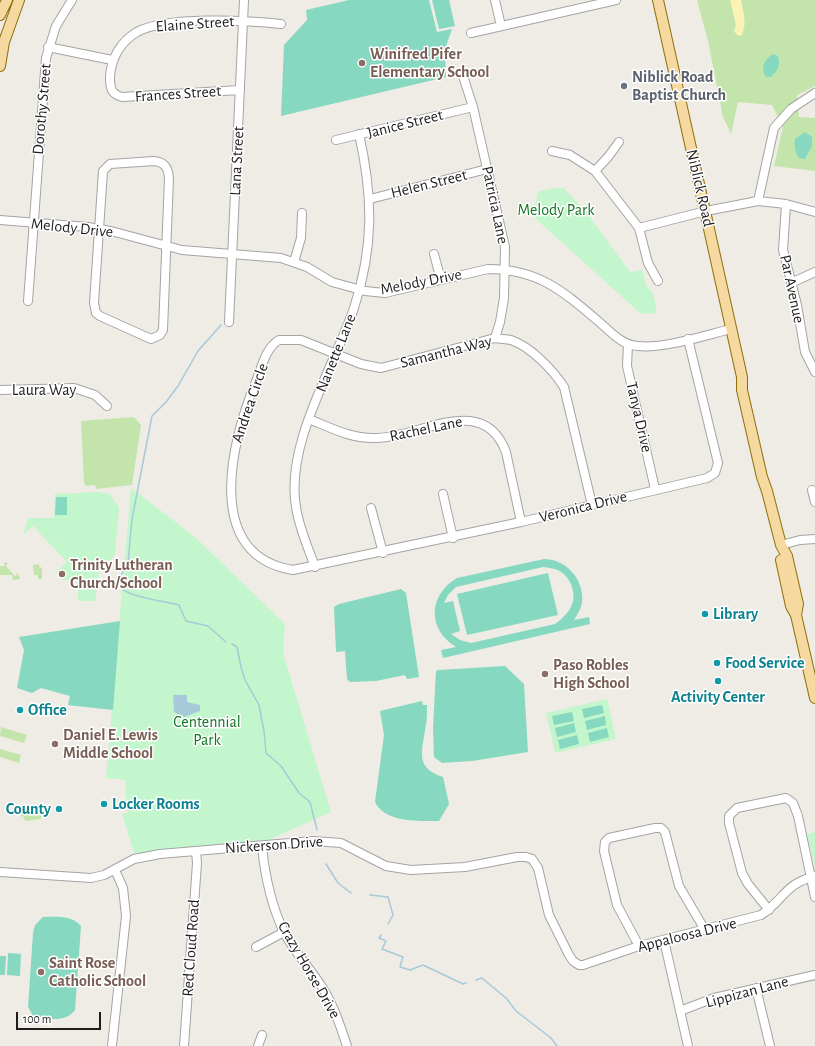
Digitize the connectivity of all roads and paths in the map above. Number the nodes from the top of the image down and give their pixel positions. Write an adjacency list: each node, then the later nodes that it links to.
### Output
1 (7, 0): 8 (main road)
2 (19, 0): 15 (main road)
3 (72, 0): 13 (street, Dorothy Street)
4 (244, 0): 9 (street, Lana Street)
5 (495, 0): 11 (street)
6 (613, 0): 11 (street)
7 (658, 0): 29 (main road, Niblick Road)
8 (0, 15)
9 (243, 21): 10 (street, Elaine Street); 14 (street, Elaine Street); 17 (street, Lana Street)
10 (281, 24)
11 (502, 26): 12 (street)
12 (471, 33)
13 (48, 47): 14 (street); 33 (street, Dorothy Street)
14 (112, 60): 17 (street, Frances Street)
15 (0, 66)
16 (462, 73): 19 (street, Patricia Lane)
17 (240, 90): 37 (street, Lana Street)
18 (815, 93): 27 (street)
19 (473, 107): 20 (street, Janice Street); 24 (street, Patricia Lane)
20 (359, 134): 21 (street, Janice Street); 26 (street, Nanette Lane)
21 (336, 140)
22 (619, 142): 25 (street)
23 (552, 151): 25 (street)
24 (487, 169): 26 (street, Helen Street); 40 (street, Patricia Lane)
25 (595, 170): 35 (street)
26 (370, 199): 45 (street, Nanette Lane)
27 (758, 201): 28 (street); 29 (street)
28 (786, 204): 30 (street); 44 (street, Par Avenue)
29 (706, 211): 35 (street); 48 (main road, Niblick Road)
30 (815, 212)
31 (302, 213): 39 (street)
32 (0, 220): 33 (street, Melody Drive)
33 (34, 223): 34 (street, Melody Drive); 46 (street, Dorothy Street)
34 (98, 228): 36 (street, Melody Drive); 36 (street); 36 (street)
35 (639, 228): 43 (street)
36 (167, 247): 37 (street, Melody Drive)
37 (233, 254): 39 (street, Melody Drive); 47 (street, Lana Street)
38 (434, 254): 42 (street)
39 (294, 262): 45 (street, Melody Drive)
40 (505, 269): 42 (street, Melody Drive); 49 (street, Patricia Lane); 51 (street, Melody Drive)
41 (815, 272): 44 (street)
42 (441, 280): 45 (street, Melody Drive)
43 (658, 281)
44 (791, 283): 53 (street, Par Avenue)
45 (358, 290): 52 (street, Nanette Lane)
46 (28, 301)
47 (229, 322)
48 (731, 329): 50 (street, Melody Drive); 66 (main road, Niblick Road)
49 (495, 338): 52 (street, Samantha Way); 61 (street, Samantha Way)
50 (688, 339): 51 (street, Melody Drive); 57 (street, Veronica Drive)
51 (628, 344): 57 (street, Tanya Drive)
52 (336, 353): 56 (street, Nanette Lane); 68 (street, Andrea Circle)
53 (815, 372)
54 (0, 390): 55 (street, Laura Way)
55 (107, 406)
56 (309, 419): 63 (street, Rachel Lane); 68 (street, Nanette Lane)
57 (655, 489): 61 (street, Veronica Drive)
58 (812, 490): 60 (street)
59 (442, 494): 64 (street)
60 (815, 502)
61 (592, 505): 63 (street, Veronica Drive)
62 (372, 508): 67 (street)
63 (521, 522): 64 (street, Veronica Drive)
64 (452, 538): 67 (street, Veronica Drive)
65 (815, 539): 66 (street)
66 (781, 544): 69 (main road, Niblick Road)
67 (383, 553): 68 (street, Veronica Drive)
68 (315, 567)
69 (815, 698)
70 (262, 847): 71 (street, Nickerson Drive); 78 (street, Crazy Horse Drive); 79 (street, Nickerson Drive)
71 (196, 851): 72 (street, Nickerson Drive); 88 (street, Red Cloud Road)
72 (115, 870): 73 (street, Nickerson Drive); 87 (street)
73 (0, 872)
74 (813, 877): 75 (street); 76 (street, Appaloosa Drive); 76 (street)
75 (815, 897)
76 (769, 910): 77 (street, Appaloosa Drive)
77 (705, 930): 80 (street, Appaloosa Drive); 81 (street)
78 (284, 932): 82 (street); 90 (street, Crazy Horse Drive)
79 (560, 939): 81 (street, Appaloosa Drive)
80 (664, 940): 81 (street, Appaloosa Drive); 85 (street)
81 (639, 946)
82 (256, 947)
83 (815, 975): 84 (street, Lippizan Lane)
84 (756, 988): 85 (street, Lippizan Lane); 92 (street)
85 (680, 1011): 91 (street)
86 (262, 1035): 89 (street)
87 (112, 1046)
88 (184, 1046)
89 (258, 1046)
90 (347, 1046)
91 (688, 1046)
92 (770, 1046)

